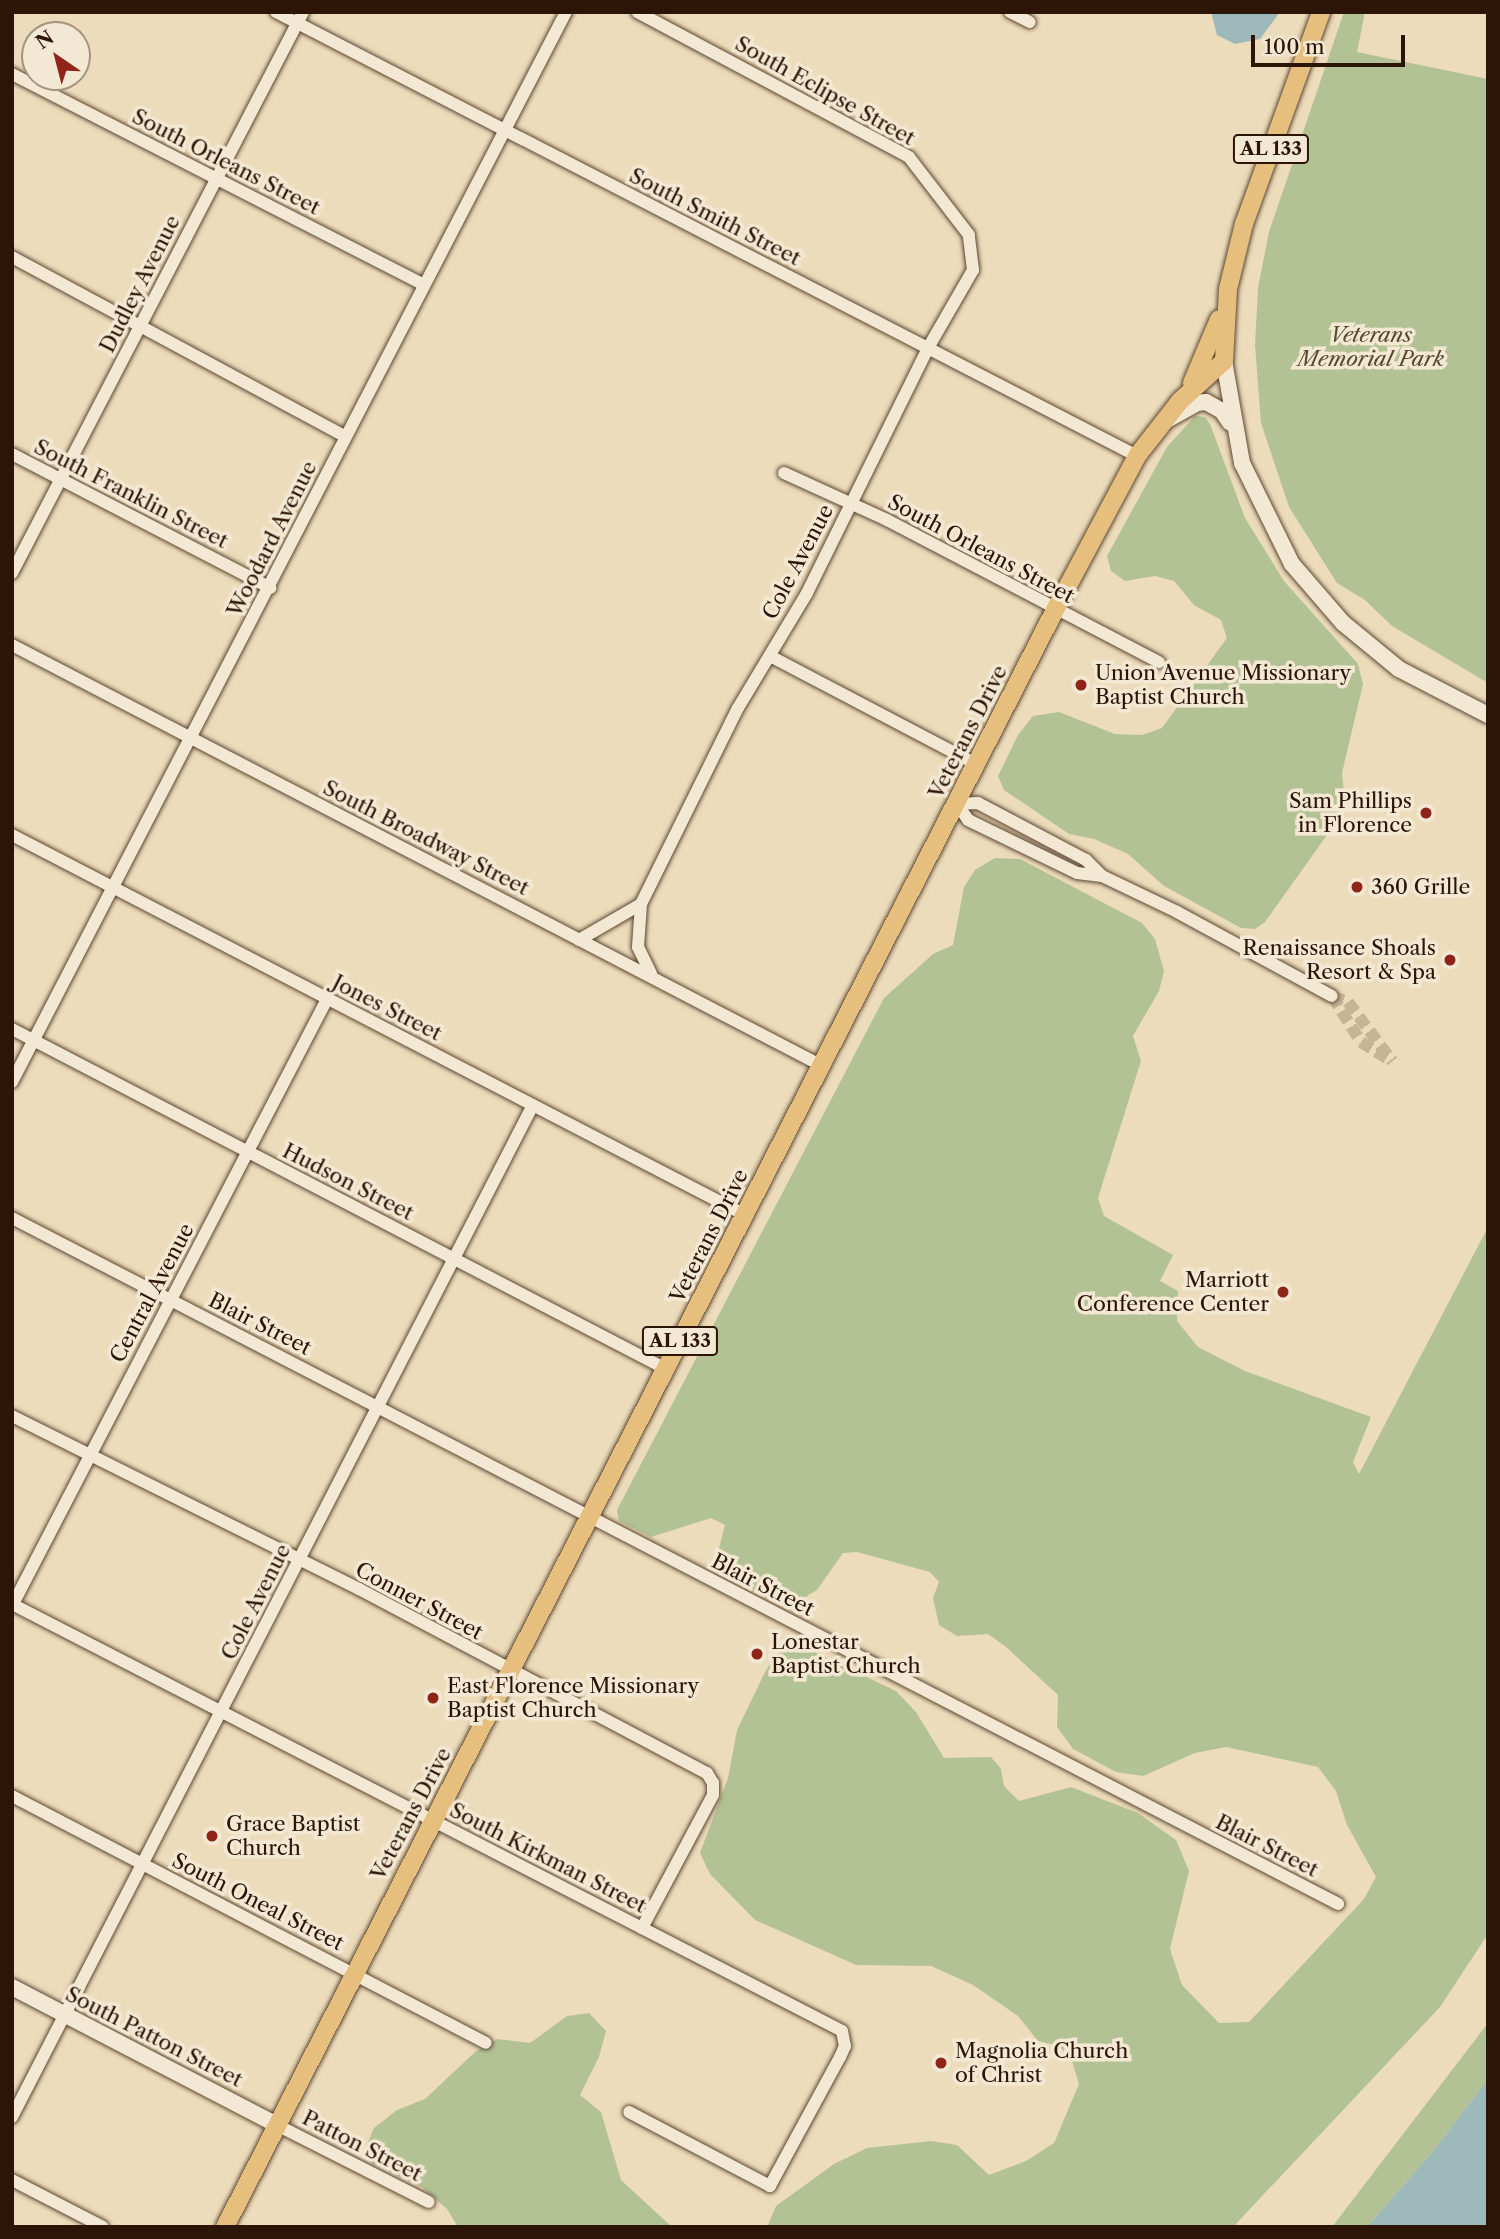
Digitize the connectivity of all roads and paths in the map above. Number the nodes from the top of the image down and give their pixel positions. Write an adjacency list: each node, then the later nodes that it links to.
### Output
1 (275, 12): 6 (street, South Smith Street)
2 (566, 12): 9 (street, Woodard Avenue)
3 (637, 12): 11 (street, South Eclipse Street)
4 (1010, 12): 7 (street)
5 (1321, 12): 14 (main road, AL 133)
6 (300, 18): 9 (street, South Smith Street); 10 (street, Dudley Avenue)
7 (1030, 22)
8 (12, 74): 10 (street, South Orleans Street)
9 (503, 129): 13 (street, Woodard Avenue); 16 (street, South Smith Street)
10 (216, 179): 13 (street, South Orleans Street); 15 (street, Dudley Avenue)
11 (969, 235): 16 (street, Cole Avenue)
12 (12, 257): 15 (street)
13 (422, 284): 21 (street, Woodard Avenue)
14 (1228, 289): 17 (main road, AL 133); 18 (main road)
15 (140, 326): 21 (street); 25 (street, Dudley Avenue)
16 (928, 348): 23 (street, South Smith Street); 26 (street, Cole Avenue)
17 (1224, 361): 18 (main road, Veterans Drive / AL 133); 20 (main road)
18 (1180, 401): 19 (main road, Veterans Drive / AL 133)
19 (1160, 424): 20 (main road); 23 (main road, Veterans Drive / AL 133)
20 (1233, 432): 33 (main road)
21 (345, 436): 28 (street, Woodard Avenue)
22 (12, 454): 25 (street, South Franklin Street)
23 (1137, 456): 29 (main road, Veterans Drive / AL 133)
24 (784, 473): 26 (street, South Orleans Street)
25 (61, 479): 27 (street, Dudley Avenue); 28 (street, South Franklin Street)
26 (851, 503): 29 (street, South Orleans Street); 31 (street, Cole Avenue)
27 (12, 573)
28 (270, 588): 34 (street, Woodard Avenue)
29 (1056, 608): 32 (street, South Orleans Street); 35 (main road, Veterans Drive / AL 133)
30 (12, 645): 34 (street, South Broadway Street)
31 (770, 656): 35 (street); 40 (street, Cole Avenue)
32 (1159, 662)
33 (1488, 715)
34 (192, 738): 39 (street, Woodard Avenue); 41 (street, South Broadway Street)
35 (976, 764): 36 (main road, Veterans Drive / AL 133)
36 (957, 804): 38 (street); 38 (street); 47 (main road, Veterans Drive / AL 133)
37 (12, 835): 39 (street, Jones Street)
38 (1102, 876): 43 (street)
39 (112, 887): 44 (street, Jones Street); 46 (street, Woodard Avenue)
40 (641, 904): 41 (street); 42 (street, Cole Avenue)
41 (579, 940): 42 (street, South Broadway Street)
42 (659, 981): 47 (street, South Broadway Street)
43 (1332, 996)
44 (327, 999): 49 (street, Jones Street); 50 (street, Central Avenue)
45 (12, 1029): 46 (street, Hudson Street)
46 (34, 1041): 48 (street, Woodard Avenue); 50 (street, Hudson Street)
47 (822, 1066): 51 (main road, Veterans Drive / AL 133)
48 (12, 1082)
49 (533, 1105): 51 (street, Jones Street); 53 (street, Cole Avenue)
50 (248, 1152): 53 (street, Hudson Street); 54 (street, Central Avenue)
51 (745, 1215): 55 (main road, Veterans Drive / AL 133)
52 (12, 1219): 54 (street, Blair Street)
53 (454, 1259): 55 (street, Hudson Street); 56 (street, Cole Avenue)
54 (171, 1300): 56 (street, Blair Street); 58 (street, Central Avenue)
55 (666, 1369): 59 (main road, Veterans Drive / AL 133)
56 (378, 1407): 59 (street, Blair Street); 60 (street, Cole Avenue)
57 (12, 1416): 58 (street, Conner Street)
58 (90, 1455): 60 (street, Conner Street); 61 (street, Central Avenue)
59 (589, 1516): 62 (main road, Veterans Drive / AL 133); 67 (street, Blair Street)
60 (298, 1562): 62 (street, Conner Street); 63 (street, Cole Avenue)
61 (13, 1605): 63 (street, South Kirkman Street)
62 (509, 1671): 65 (main road, Veterans Drive / AL 133); 68 (street, Conner Street)
63 (221, 1711): 65 (street, South Kirkman Street); 66 (street, Cole Avenue)
64 (12, 1796): 66 (street, South Oneal Street)
65 (434, 1821): 68 (street, South Kirkman Street); 69 (main road, Veterans Drive / AL 133)
66 (143, 1863): 69 (street, South Oneal Street); 71 (street, Cole Avenue)
67 (1338, 1904)
68 (642, 1928): 73 (street, South Kirkman Street)
69 (355, 1974): 72 (street, South Oneal Street); 75 (main road, Veterans Drive / AL 133)
70 (12, 1987): 71 (main road, South Patton Street)
71 (65, 2015): 74 (street, Cole Avenue); 75 (main road, South Patton Street)
72 (486, 2043)
73 (629, 2112)
74 (12, 2116)
75 (277, 2125): 77 (street, Patton Street); 79 (main road, Veterans Drive / AL 133)
76 (12, 2180): 78 (street)
77 (429, 2202)
78 (103, 2227)
79 (225, 2227)

